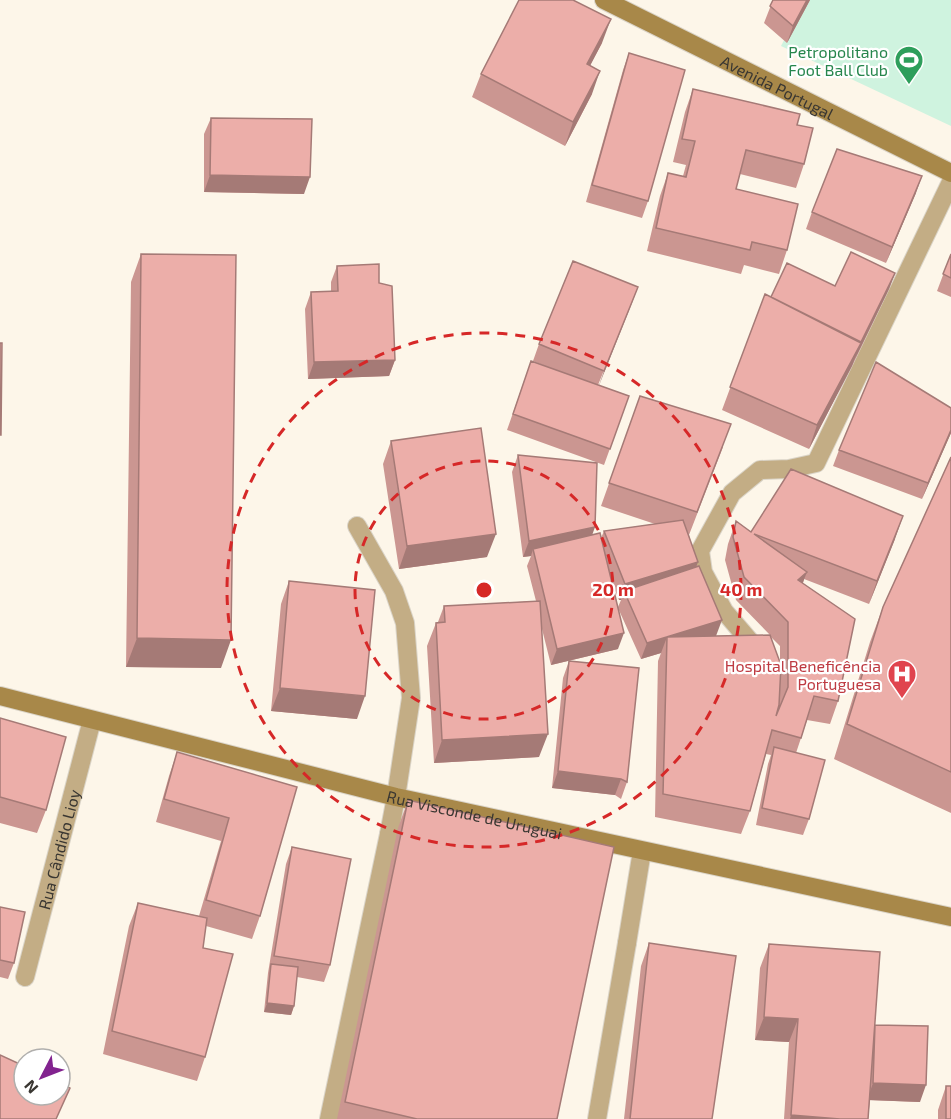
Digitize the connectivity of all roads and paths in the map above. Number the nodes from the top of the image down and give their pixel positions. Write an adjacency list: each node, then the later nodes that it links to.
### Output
1 (604, 0): 2 (street, Avenida Portugal)
2 (951, 173)
3 (951, 182): 5 (street)
4 (357, 526): 8 (street)
5 (760, 653)
6 (0, 696): 7 (street, Rua Visconde de Uruguai)
7 (92, 720): 8 (street, Rua Visconde de Uruguai); 11 (street, Rua Cândido Lioy)
8 (396, 797): 9 (street, Rua Visconde de Uruguai); 12 (street)
9 (642, 851): 10 (street, Rua Visconde de Uruguai); 13 (street)
10 (951, 917)
11 (26, 978)
12 (329, 1119)
13 (597, 1119)

